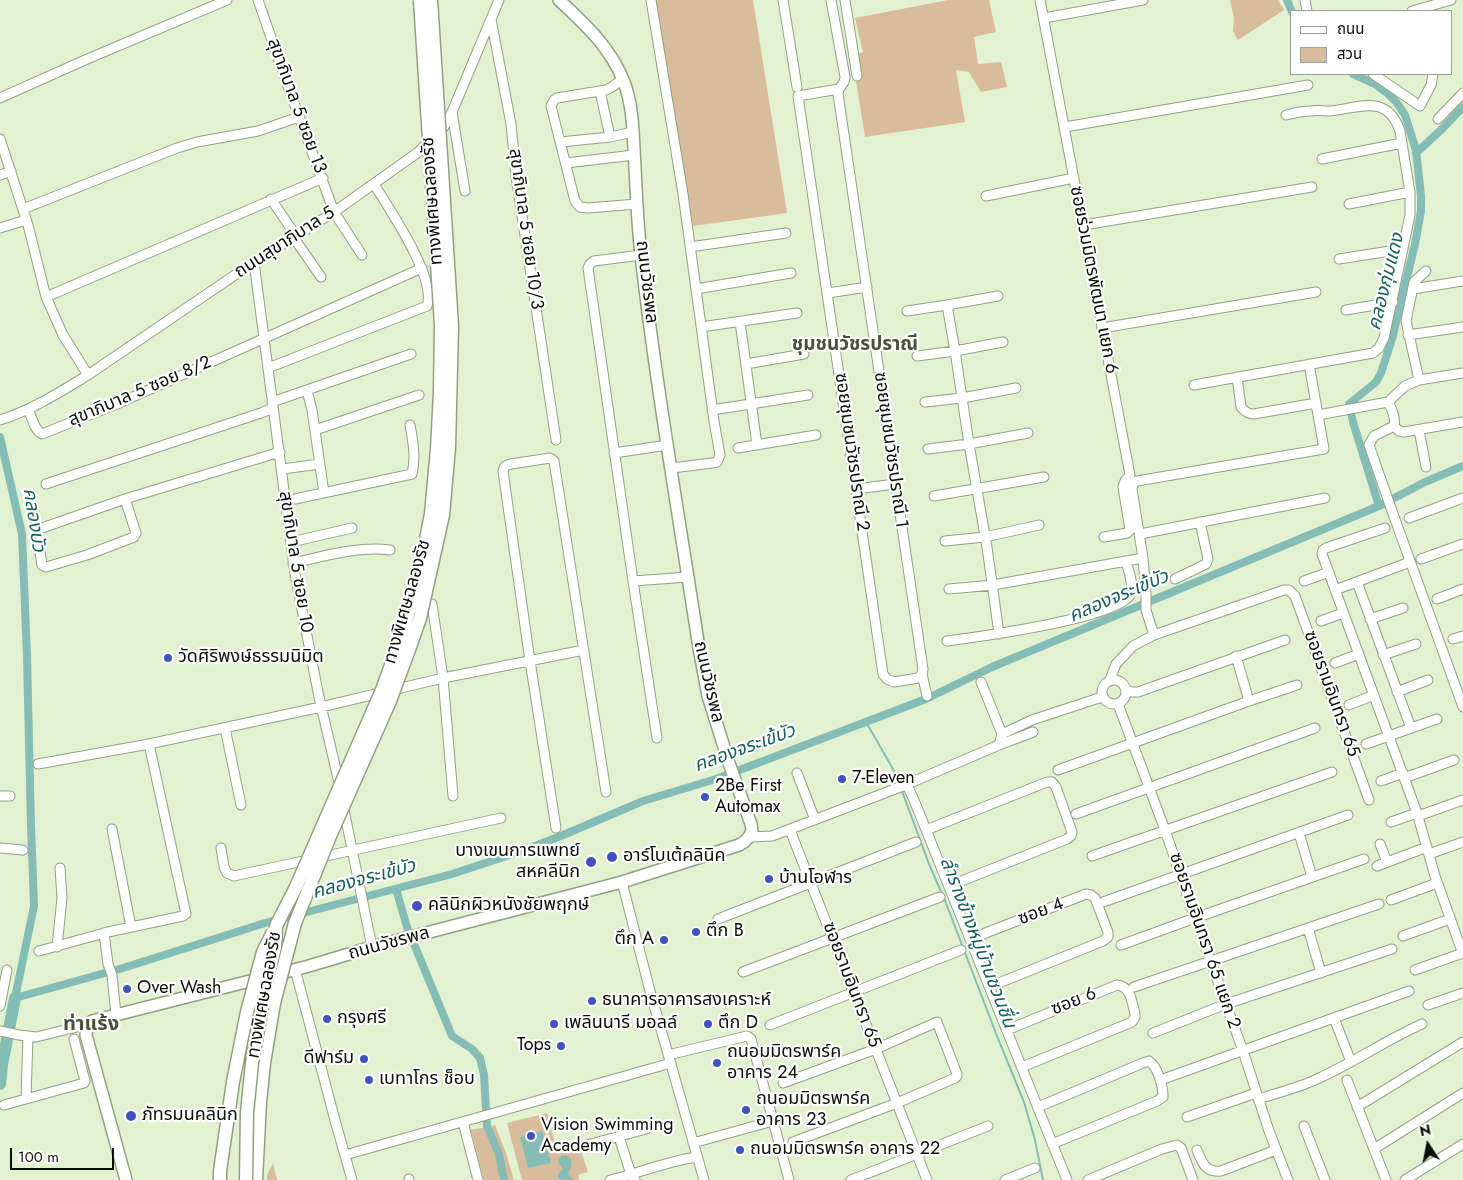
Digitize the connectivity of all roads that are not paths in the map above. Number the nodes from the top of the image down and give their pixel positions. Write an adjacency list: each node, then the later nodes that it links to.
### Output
1 (227, 0): 26 (street)
2 (258, 0): 29 (street, สุขาภิบาล 5 ซอย 13)
3 (420, 0): 274 (highway, ทางพิเศษฉลองรัช, bridge)
4 (432, 0): 347 (highway, ทางพิเศษฉลองรัช, bridge)
5 (499, 0): 16 (street, ถนนสุขาภิบาล 5)
6 (559, 0): 20 (main road, ถนนวัชรพล)
7 (651, 0): 59 (street)
8 (783, 0): 22 (street)
9 (831, 0): 23 (street, ซอยชุมชนวัชรปราณี 1)
10 (844, 0): 18 (street)
11 (1040, 0): 15 (street, ซอยร่วมมิตรพัฒนา แยก 6)
12 (1143, 0): 15 (street)
13 (1446, 2): 14 (street)
14 (1416, 10)
15 (1044, 18): 31 (street, ซอยร่วมมิตรพัฒนา แยก 6)
16 (491, 19): 27 (street, ถนนสุขาภิบาล 5); 122 (street, สุขาภิบาล 5 ซอย 10/3)
17 (1433, 75): 19 (street)
18 (857, 76)
19 (1386, 77)
20 (623, 79): 24 (street); 32 (main road, ถนนวัชรพล)
21 (1308, 85): 31 (street)
22 (797, 87)
23 (839, 89): 70 (street, ซอยชุมชนวัชรปราณี 1); 74 (street, ซอยชุมชนวัชรปราณี 2)
24 (600, 91): 33 (street); 35 (street)
25 (1463, 93): 30 (street)
26 (0, 98)
27 (452, 112): 44 (street, ถนนสุขาภิบาล 5); 46 (street)
28 (1286, 115): 36 (street)
29 (299, 117): 42 (street, สุขาภิบาล 5 ซอย 13); 52 (street)
30 (1438, 119)
31 (1065, 127): 43 (street, ซอยร่วมมิตรพัฒนา แยก 6)
32 (633, 132): 33 (street); 37 (main road, ถนนวัชรพล)
33 (610, 137): 35 (street)
34 (0, 140): 40 (street)
35 (561, 142): 39 (street)
36 (1402, 143): 38 (street); 47 (street)
37 (634, 155): 39 (street); 50 (main road, ถนนวัชรพล)
38 (1322, 159)
39 (566, 163): 50 (street)
40 (11, 170): 41 (street); 52 (street)
41 (0, 174)
42 (323, 178): 49 (street); 53 (street, สุขาภิบาล 5 ซอย 13)
43 (1074, 178): 48 (street); 55 (street, ซอยร่วมมิตรพัฒนา แยก 6)
44 (374, 184): 53 (street, ถนนสุขาภิบาล 5); 65 (street)
45 (1312, 187): 55 (street)
46 (465, 191)
47 (1410, 192): 51 (street); 60 (street)
48 (986, 196)
49 (271, 199): 58 (street); 76 (street)
50 (637, 204): 62 (main road, ถนนวัชรพล)
51 (1349, 204)
52 (23, 209): 54 (street)
53 (334, 212): 58 (street, ถนนสุขาภิบาล 5); 61 (street, สุขาภิบาล 5 ซอย 13)
54 (26, 220): 56 (street); 76 (street)
55 (1084, 225): 85 (street, ซอยร่วมมิตรพัฒนา แยก 6)
56 (0, 228)
57 (786, 233): 59 (street)
58 (295, 237): 64 (street, ถนนสุขาภิบาล 5); 68 (street)
59 (690, 247): 71 (street)
60 (1402, 249): 63 (street); 77 (street)
61 (362, 255)
62 (641, 255): 124 (main road, ถนนวัชรพล); 129 (street)
63 (1340, 259)
64 (254, 262): 87 (street, สุขาภิบาล 5 ซอย 10); 97 (street, ถนนสุขาภิบาล 5)
65 (422, 268): 87 (street); 95 (street)
66 (1426, 271): 72 (street)
67 (791, 273): 71 (street)
68 (321, 277)
69 (1463, 281): 72 (street)
70 (867, 287): 74 (street); 136 (street, ซอยชุมชนวัชรปราณี 1)
71 (696, 288): 83 (street)
72 (1413, 289): 86 (street)
73 (1316, 292): 85 (street)
74 (828, 293): 137 (street, ซอยชุมชนวัชรปราณี 2)
75 (998, 296): 78 (street)
76 (46, 297): 97 (street)
77 (1393, 302): 79 (street); 94 (street)
78 (947, 305): 80 (street); 89 (street)
79 (1346, 310)
80 (907, 311)
81 (797, 313): 82 (street)
82 (740, 322): 83 (street); 93 (street)
83 (701, 327): 112 (street)
84 (1463, 327): 86 (street)
85 (1102, 328): 152 (street, ซอยร่วมมิตรพัฒนา แยก 6)
86 (1408, 336): 99 (street)
87 (264, 338): 95 (street, สุขาภิบาล 5 ซอย 10); 111 (street, สุขาภิบาล 5 ซอย 8/2)
88 (1003, 342): 89 (street)
89 (955, 351): 92 (street); 105 (street)
90 (412, 354): 102 (street)
91 (804, 354): 93 (street)
92 (917, 356)
93 (746, 364): 109 (street)
94 (1309, 364): 98 (street); 108 (street)
95 (268, 368): 110 (street, สุขาภิบาล 5 ซอย 10)
96 (1463, 373): 99 (street)
97 (88, 375): 111 (street, ถนนสุขาภิบาล 5)
98 (1236, 377): 100 (street); 108 (street)
99 (1419, 380): 107 (street)
100 (1194, 385)
101 (1016, 388): 105 (street)
102 (306, 391): 110 (street); 118 (street)
103 (419, 395): 118 (street)
104 (808, 395): 109 (street)
105 (962, 398): 106 (street); 123 (street)
106 (925, 402)
107 (1388, 402): 113 (street); 117 (street)
108 (1316, 403): 113 (street)
109 (752, 404): 112 (street); 125 (street)
110 (272, 405): 128 (street, สุขาภิบาล 5 ซอย 10); 135 (street)
111 (28, 409): 114 (street, ถนนสุขาภิบาล 5)
112 (712, 410): 132 (street)
113 (1320, 414): 150 (street)
114 (0, 420)
115 (1463, 422): 119 (street)
116 (410, 425): 139 (street)
117 (1394, 426): 119 (street); 160 (street)
118 (315, 430): 130 (street)
119 (1419, 430): 131 (street)
120 (1028, 433): 123 (street)
121 (816, 435): 125 (street)
122 (556, 440)
123 (969, 444): 127 (street); 138 (street)
124 (668, 445): 129 (street); 132 (main road, ถนนวัชรพล)
125 (757, 445): 126 (street)
126 (738, 448)
127 (928, 449)
128 (280, 452): 133 (street, สุขาภิบาล 5 ซอย 10); 143 (street)
129 (614, 453): 166 (street)
130 (320, 464): 133 (street); 139 (street)
131 (1426, 466)
132 (672, 468): 163 (main road, ถนนวัชรพล)
133 (282, 470): 154 (street, สุขาภิบาล 5 ซอย 10)
134 (1044, 477): 138 (street)
135 (46, 484)
136 (895, 484): 137 (street); 191 (street, ซอยชุมชนวัชรปราณี 1)
137 (856, 489): 191 (street, ซอยชุมชนวัชรปราณี 2)
138 (977, 489): 140 (street); 151 (street)
139 (324, 493): 144 (street)
140 (934, 496)
141 (1325, 498): 146 (street)
142 (1463, 498): 145 (street)
143 (125, 499): 143 (street)
144 (295, 499)
145 (1409, 518)
146 (1200, 522): 150 (street); 164 (street)
147 (1038, 525): 151 (street)
148 (352, 528): 154 (street)
149 (1385, 528): 162 (street)
150 (1140, 534): 157 (street)
151 (985, 537): 153 (street); 168 (street)
152 (1104, 537)
153 (945, 541)
154 (290, 542): 161 (street, สุขาภิบาล 5 ซอย 10)
155 (1463, 544): 158 (street)
156 (390, 550): 161 (street)
157 (1143, 558): 159 (street); 179 (street)
158 (1422, 559)
159 (1126, 561): 168 (street); 178 (street)
160 (1410, 562): 167 (street); 206 (street)
161 (293, 563): 205 (street, สุขาภิบาล 5 ซอย 10)
162 (1329, 572): 165 (street); 171 (street)
163 (688, 577): 166 (street); 247 (main road, ถนนวัชรพล)
164 (1175, 579)
165 (1304, 580)
166 (633, 581): 214 (street)
167 (1357, 582): 171 (street); 176 (street)
168 (993, 585): 169 (street); 178 (street)
169 (949, 589)
170 (1463, 589): 172 (street)
171 (1335, 590): 175 (street)
172 (1437, 599)
173 (432, 604): 192 (street)
174 (1404, 608): 176 (street)
175 (1343, 612): 177 (street); 186 (street)
176 (1370, 619): 187 (street)
177 (1321, 621)
178 (999, 634): 183 (street)
179 (1154, 635): 193 (street); 232 (street, ซอยรามอินทรา 65)
180 (1463, 636): 181 (street)
181 (1453, 639)
182 (1286, 640): 188 (street)
183 (947, 641)
184 (1416, 644): 187 (street)
185 (584, 650): 189 (street); 189 (street); 228 (street)
186 (1358, 654): 190 (street); 199 (street)
187 (1384, 655): 198 (street)
188 (1236, 656): 197 (street); 202 (street)
189 (530, 661): 192 (street); 241 (street)
190 (1335, 663)
191 (922, 674): 200 (street, ซอยชุมชนวัชรปราณี 1)
192 (443, 678): 205 (street); 231 (street)
193 (1110, 680): 197 (street); 201 (street)
194 (1428, 680): 198 (street)
195 (981, 682): 212 (street)
196 (1297, 686): 202 (street)
197 (1126, 690): 203 (street)
198 (1397, 692): 210 (street)
199 (1374, 695): 204 (street); 213 (street)
200 (926, 696)
201 (1102, 697): 203 (street); 212 (street)
202 (1249, 701): 215 (street)
203 (1118, 704): 215 (street, ซอยรามอินทรา 65 แยก 2)
204 (1349, 705)
205 (322, 707): 208 (street); 253 (street, สุขาภิบาล 5 ซอย 10)
206 (1463, 707)
207 (1438, 720): 210 (street)
208 (225, 728): 216 (street); 234 (street)
209 (1315, 728): 227 (street)
210 (1410, 728): 213 (street)
211 (1033, 732): 218 (street)
212 (1002, 734): 218 (street)
213 (1389, 736): 217 (street); 224 (street)
214 (657, 738)
215 (1134, 742): 221 (street); 227 (street, ซอยรามอินทรา 65 แยก 2)
216 (149, 744): 220 (street); 275 (street)
217 (1366, 744)
218 (1000, 745): 226 (street)
219 (1454, 760): 224 (street)
220 (38, 764)
221 (1058, 770)
222 (1332, 772): 245 (street)
223 (797, 773): 239 (street)
224 (1404, 775): 225 (street); 236 (street)
225 (1381, 781)
226 (902, 786): 239 (street); 244 (street)
227 (1150, 787): 235 (street); 245 (street, ซอยรามอินทรา 65 แยก 2)
228 (606, 792)
229 (0, 796): 230 (street)
230 (10, 796)
231 (453, 796)
232 (1369, 800)
233 (1463, 800): 236 (street)
234 (241, 805)
235 (1076, 814)
236 (1418, 814): 240 (street); 255 (street)
237 (1348, 815): 246 (street)
238 (501, 818): 253 (street)
239 (815, 820): 243 (street)
240 (1391, 822)
241 (556, 828)
242 (112, 829): 275 (street)
243 (790, 830): 247 (street); 265 (street, ซอยรามอินทรา 65)
244 (926, 830): 266 (street); 266 (street)
245 (1165, 830): 256 (street); 261 (street, ซอยรามอินทรา 65 แยก 2)
246 (1299, 833): 261 (street); 262 (street)
247 (749, 837): 263 (main road, ถนนวัชรพล)
248 (916, 842): 265 (street)
249 (1463, 842): 255 (street)
250 (1380, 844): 258 (street)
251 (0, 848): 254 (street)
252 (221, 848): 253 (street)
253 (352, 849): 283 (street, สุขาภิบาล 5 ซอย 10)
254 (23, 850)
255 (1428, 851): 258 (street); 264 (street)
256 (1092, 856)
257 (1364, 859): 262 (street)
258 (1387, 862): 259 (street)
259 (1376, 866)
260 (60, 868): 282 (street)
261 (1181, 874): 269 (street); 271 (street, ซอยรามอินทรา 65 แยก 2)
262 (1312, 877): 271 (street)
263 (622, 882): 283 (main road, ถนนวัชรพล); 315 (street)
264 (1437, 882): 268 (street); 273 (street)
265 (811, 884): 272 (street); 279 (street, ซอยรามอินทรา 65)
266 (949, 886): 280 (street)
267 (940, 897): 279 (street)
268 (1392, 900)
269 (1103, 902)
270 (1379, 904): 276 (street)
271 (1195, 918): 281 (street); 288 (street, ซอยรามอินทรา 65 แยก 2)
272 (718, 919)
273 (1450, 919): 278 (street); 287 (street)
274 (276, 926): 351 (highway, bridge); 352 (highway, ทางพิเศษฉลองรัช, bridge)
275 (131, 927): 277 (street)
276 (1308, 928): 288 (street); 293 (street)
277 (104, 933): 282 (street); 302 (street)
278 (1403, 936)
279 (832, 938): 292 (street); 297 (street, ซอยรามอินทรา 65)
280 (970, 939): 294 (street); 294 (street, ซอย 4)
281 (1121, 945)
282 (57, 947): 286 (street)
283 (372, 947): 289 (main road, ถนนวัชรพล)
284 (1392, 949): 293 (street)
285 (961, 950): 297 (street)
286 (39, 952)
287 (1463, 953): 291 (street)
288 (1210, 962): 295 (street); 299 (street, ซอยรามอินทรา 65 แยก 2)
289 (295, 969): 302 (main road, ถนนวัชรพล); 344 (street)
290 (7, 970): 301 (street)
291 (1415, 970)
292 (743, 972)
293 (1321, 973): 299 (street)
294 (989, 986): 307 (street)
295 (1134, 987)
296 (1409, 991): 303 (street)
297 (854, 992): 306 (street); 313 (street, ซอยรามอินทรา 65)
298 (1463, 993): 300 (street)
299 (1226, 1004): 309 (street); 314 (street, ซอยรามอินทรา 65 แยก 2)
300 (1428, 1005)
301 (0, 1006)
302 (116, 1015): 304 (main road, ถนนวัชรพล)
303 (1334, 1018): 314 (street); 316 (street)
304 (89, 1024): 310 (street); 350 (main road)
305 (1422, 1024): 316 (street)
306 (770, 1025)
307 (1007, 1030): 317 (street); 317 (street, ซอย 6)
308 (0, 1031): 310 (street)
309 (1153, 1033)
310 (24, 1036): 323 (street)
311 (74, 1039): 323 (street)
312 (1463, 1042): 327 (street)
313 (876, 1049): 320 (street); 324 (street, ซอยรามอินทรา 65); 324 (street)
314 (1243, 1051): 318 (street); 322 (street, ซอยรามอินทรา 65 แยก 2)
315 (670, 1059): 329 (street); 330 (street); 336 (street)
316 (1351, 1062): 322 (street)
317 (1022, 1068): 326 (street)
318 (1162, 1078): 326 (street); 337 (street)
319 (1347, 1080): 327 (street)
320 (783, 1083)
321 (1463, 1093): 340 (street)
322 (1257, 1096): 328 (street); 342 (street, ซอยรามอินทรา 65 แยก 2)
323 (26, 1098): 325 (street)
324 (897, 1103): 335 (street); 343 (street, ซอยรามอินทรา 65)
325 (4, 1105)
326 (1038, 1107): 337 (street)
327 (1357, 1107): 340 (street)
328 (1187, 1117)
329 (773, 1121): 336 (street); 356 (street)
330 (463, 1122): 344 (street); 349 (street)
331 (988, 1126): 343 (street)
332 (1304, 1126): 364 (street)
333 (646, 1129): 334 (street)
334 (619, 1136): 339 (street); 348 (street)
335 (794, 1142)
336 (694, 1143): 345 (street)
337 (1052, 1144): 360 (street)
338 (1463, 1144): 366 (street)
339 (587, 1145)
340 (1374, 1148): 365 (street)
341 (1197, 1150): 342 (street)
342 (1276, 1150): 363 (street, ซอยรามอินทรา 65 แยก 2)
343 (917, 1153): 357 (street); 358 (street, ซอยรามอินทรา 65)
344 (345, 1155): 353 (street)
345 (698, 1157): 348 (street); 355 (street)
346 (1035, 1168): 359 (street)
347 (257, 1176)
348 (634, 1178): 354 (street)
349 (475, 1179)
350 (126, 1180)
351 (220, 1180)
352 (246, 1180)
353 (352, 1180)
354 (610, 1180)
355 (704, 1180)
356 (789, 1180)
357 (851, 1180)
358 (927, 1180)
359 (1005, 1180)
360 (1067, 1180)
361 (1088, 1180): 362 (street)
362 (1193, 1180)
363 (1288, 1180)
364 (1325, 1180)
365 (1386, 1180)
366 (1405, 1180)

